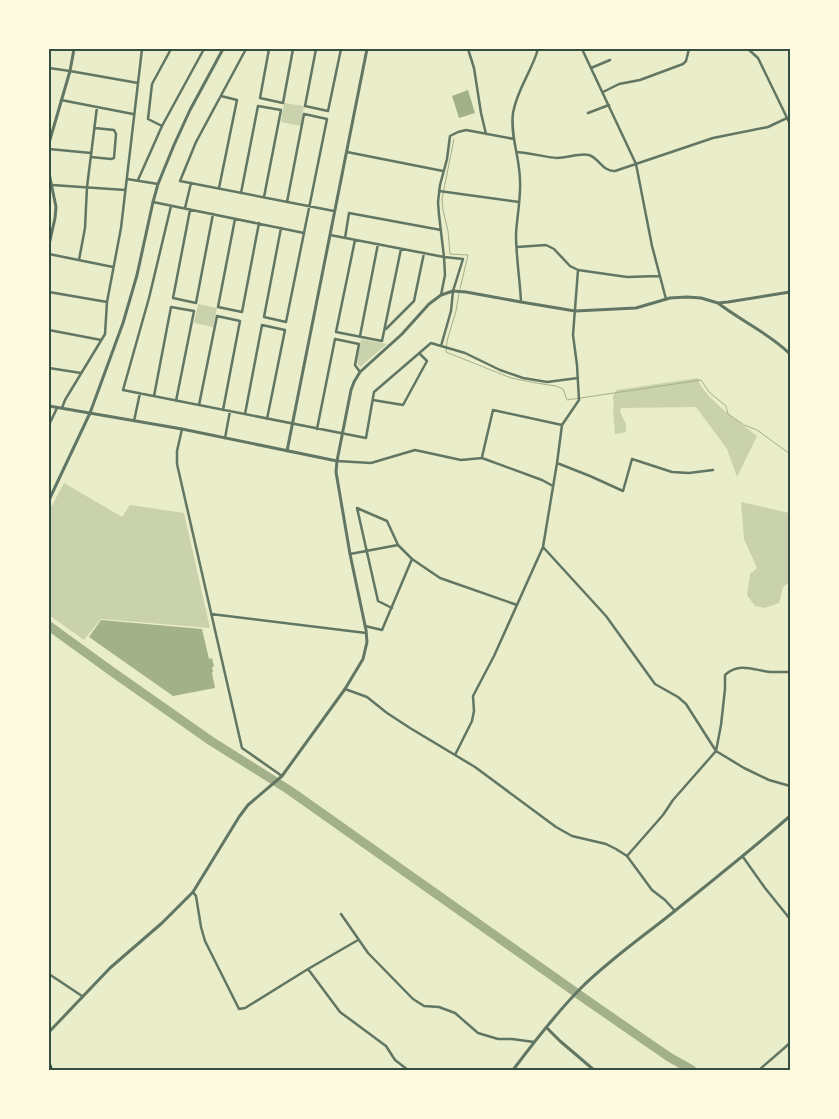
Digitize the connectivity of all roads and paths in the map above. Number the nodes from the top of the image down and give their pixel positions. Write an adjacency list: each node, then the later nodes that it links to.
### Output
1 (74, 49): 20 (street)
2 (142, 49): 21 (street)
3 (171, 49): 31 (street)
4 (204, 49): 31 (street)
5 (224, 49): 46 (street)
6 (246, 49): 23 (street)
7 (269, 49): 8 (street)
8 (293, 49)
9 (316, 49): 10 (street)
10 (341, 49)
11 (367, 49): 37 (street)
12 (468, 49): 33 (street)
13 (538, 49): 34 (street)
14 (582, 49): 19 (street)
15 (689, 49): 22 (street)
16 (748, 49): 29 (street)
17 (610, 60): 19 (street)
18 (49, 68): 20 (street)
19 (591, 68): 22 (street)
20 (70, 70): 21 (street); 24 (street)
21 (138, 83): 28 (street)
22 (603, 92): 25 (street)
23 (221, 96): 45 (street); 49 (street)
24 (61, 100): 26 (street); 35 (street)
25 (609, 105): 27 (street); 40 (street)
26 (97, 107): 28 (street); 32 (street)
27 (588, 112)
28 (134, 114): 43 (street)
29 (787, 118): 30 (street); 40 (street)
30 (790, 124)
31 (162, 126): 44 (street)
32 (94, 128): 39 (street); 39 (street)
33 (486, 134): 34 (street); 41 (street)
34 (514, 139): 38 (street)
35 (49, 144)
36 (49, 149): 39 (street)
37 (346, 152): 41 (street); 61 (street)
38 (517, 152): 40 (street); 56 (street)
39 (91, 155): 48 (street)
40 (636, 164): 83 (street)
41 (443, 171): 51 (street)
42 (49, 173): 47 (street)
43 (127, 178): 44 (street); 50 (street)
44 (138, 180): 46 (street)
45 (191, 183): 49 (street); 59 (street)
46 (158, 184): 54 (street)
47 (51, 185): 48 (street); 64 (street)
48 (87, 187): 50 (street); 80 (street)
49 (219, 188): 52 (street)
50 (125, 190): 81 (street)
51 (439, 191): 56 (street); 68 (street)
52 (242, 193): 53 (street); 53 (street)
53 (264, 197): 55 (street)
54 (153, 202): 57 (street); 113 (street)
55 (287, 202): 58 (street); 58 (street)
56 (519, 202): 75 (street)
57 (171, 206): 59 (street); 104 (street)
58 (310, 206): 61 (street); 69 (street)
59 (185, 209): 60 (street)
60 (190, 210): 62 (street); 62 (street)
61 (334, 212): 70 (street)
62 (213, 214): 65 (street)
63 (49, 217): 64 (street)
64 (55, 218): 74 (street)
65 (236, 219): 66 (street); 66 (street)
66 (259, 224): 67 (street)
67 (281, 228): 69 (street); 69 (street)
68 (441, 230): 71 (street); 79 (street)
69 (304, 233)
70 (330, 235): 71 (street); 117 (street)
71 (344, 238): 72 (street)
72 (355, 240): 73 (street); 95 (street)
73 (378, 244): 76 (street); 95 (street)
74 (49, 245)
75 (517, 246): 82 (street); 90 (street)
76 (401, 249): 77 (street); 94 (street)
77 (424, 253): 79 (street); 94 (street)
78 (49, 254): 80 (street)
79 (444, 257): 84 (street); 87 (street)
80 (79, 260): 81 (street)
81 (114, 267): 89 (street)
82 (578, 270): 83 (street); 92 (street)
83 (660, 276): 88 (street)
84 (453, 291): 87 (street); 90 (street); 97 (street)
85 (49, 292): 89 (street)
86 (790, 292): 91 (street)
87 (441, 295): 101 (street)
88 (666, 299): 91 (street); 92 (street)
89 (107, 302): 96 (street)
90 (521, 302): 92 (street)
91 (718, 303): 99 (street)
92 (575, 311): 103 (street)
93 (49, 330): 96 (street)
94 (385, 330): 95 (street)
95 (360, 337)
96 (101, 340): 102 (street)
97 (441, 346): 98 (street); 103 (street)
98 (419, 353): 106 (street); 106 (street)
99 (790, 354)
100 (49, 368): 102 (street)
101 (360, 372): 121 (street); 122 (street)
102 (81, 373): 110 (street)
103 (578, 378): 119 (street)
104 (140, 393): 105 (street); 116 (street)
105 (154, 396): 107 (street); 107 (street)
106 (373, 400): 122 (street)
107 (176, 401): 108 (street)
108 (199, 405): 111 (street); 111 (street)
109 (49, 406): 110 (street)
110 (60, 408): 113 (street); 118 (street)
111 (223, 410): 112 (street)
112 (230, 411): 114 (street); 123 (street)
113 (90, 413): 116 (street); 130 (street)
114 (244, 414): 115 (street); 115 (street)
115 (267, 419): 117 (street)
116 (134, 421): 120 (street)
117 (293, 424): 121 (street); 124 (street)
118 (49, 425)
119 (562, 425): 125 (street); 127 (street)
120 (182, 429): 123 (street); 138 (street)
121 (317, 429): 122 (street)
122 (342, 434): 126 (street)
123 (225, 438): 124 (street)
124 (287, 451): 126 (street)
125 (482, 458): 126 (street); 129 (street)
126 (337, 461): 134 (street)
127 (557, 463): 128 (street); 129 (street)
128 (713, 470)
129 (553, 486): 132 (street)
130 (49, 500)
131 (398, 545): 133 (street); 133 (street); 135 (street)
132 (543, 547): 136 (street); 143 (street)
133 (367, 551): 134 (street); 137 (street)
134 (350, 554): 139 (street)
135 (412, 559): 136 (street); 137 (street)
136 (517, 605): 144 (street)
137 (392, 608): 139 (street)
138 (211, 614): 140 (street); 145 (street)
139 (365, 626): 140 (street)
140 (366, 634): 142 (street)
141 (790, 672): 143 (street)
142 (345, 689): 144 (street); 145 (street)
143 (716, 751): 146 (street); 148 (street)
144 (455, 755): 148 (street)
145 (282, 776): 150 (street)
146 (790, 786)
147 (790, 816): 149 (street)
148 (627, 856): 151 (street)
149 (743, 857): 151 (street); 153 (street)
150 (193, 892): 155 (street); 157 (street)
151 (675, 911): 158 (street)
152 (341, 914): 154 (street)
153 (790, 919)
154 (358, 940): 155 (street); 160 (street)
155 (308, 969): 164 (street)
156 (49, 974): 157 (street)
157 (82, 996): 159 (street)
158 (547, 1028): 160 (street); 166 (street)
159 (49, 1032)
160 (534, 1042): 165 (street)
161 (790, 1043): 167 (street)
162 (49, 1064): 163 (main road)
163 (51, 1070)
164 (408, 1070)
165 (514, 1070)
166 (594, 1070)
167 (759, 1070)

